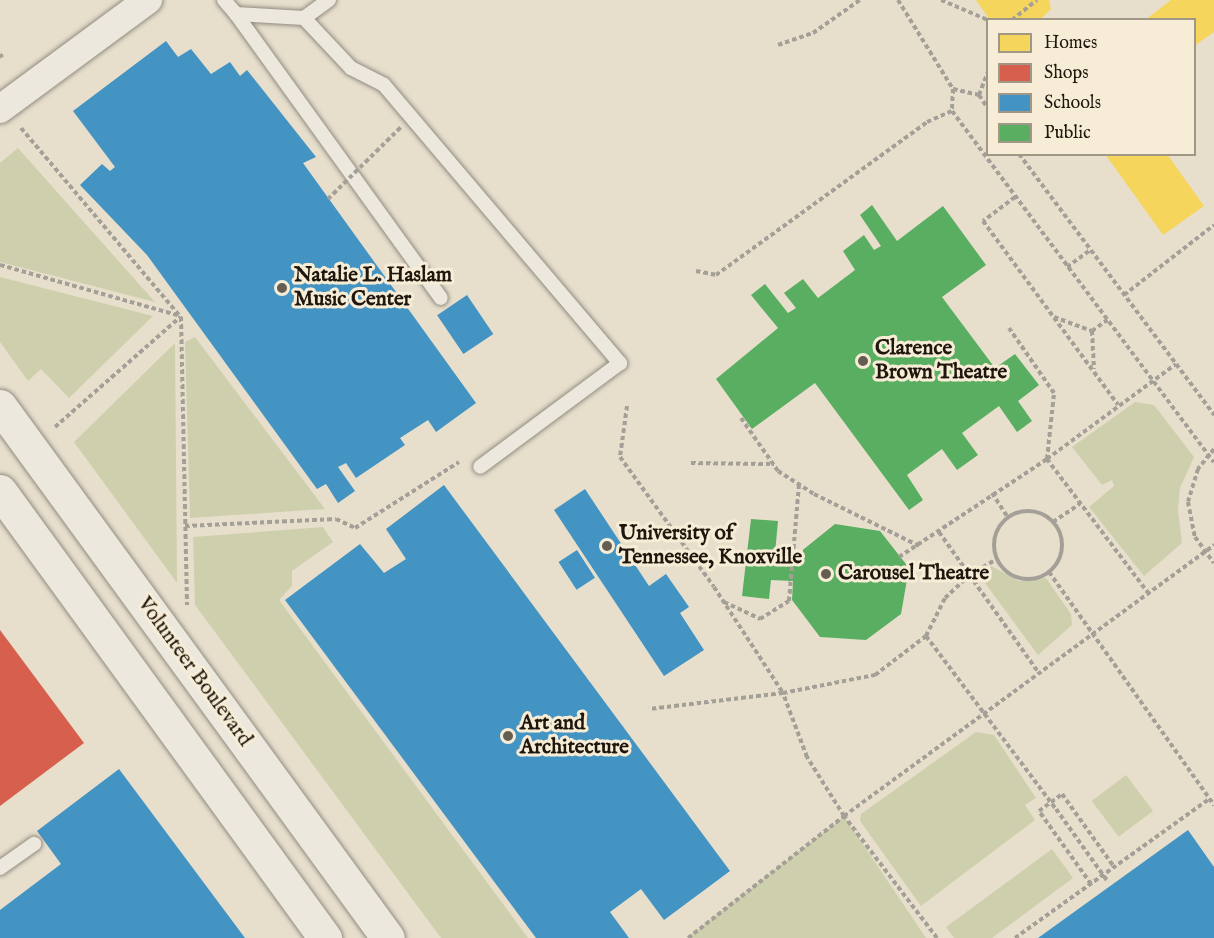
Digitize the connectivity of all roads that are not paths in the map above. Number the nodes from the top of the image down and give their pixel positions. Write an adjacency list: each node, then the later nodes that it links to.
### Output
1 (148, 0): 6 (street)
2 (224, 0): 4 (lane)
3 (329, 0): 5 (lane)
4 (236, 14): 5 (lane); 7 (lane)
5 (304, 18): 9 (lane)
6 (10, 118)
7 (441, 298)
8 (0, 406): 14 (street, Volunteer Boulevard)
9 (480, 467)
10 (0, 491): 13 (street)
11 (34, 844): 12 (lane)
12 (0, 868)
13 (325, 938)
14 (388, 938)

